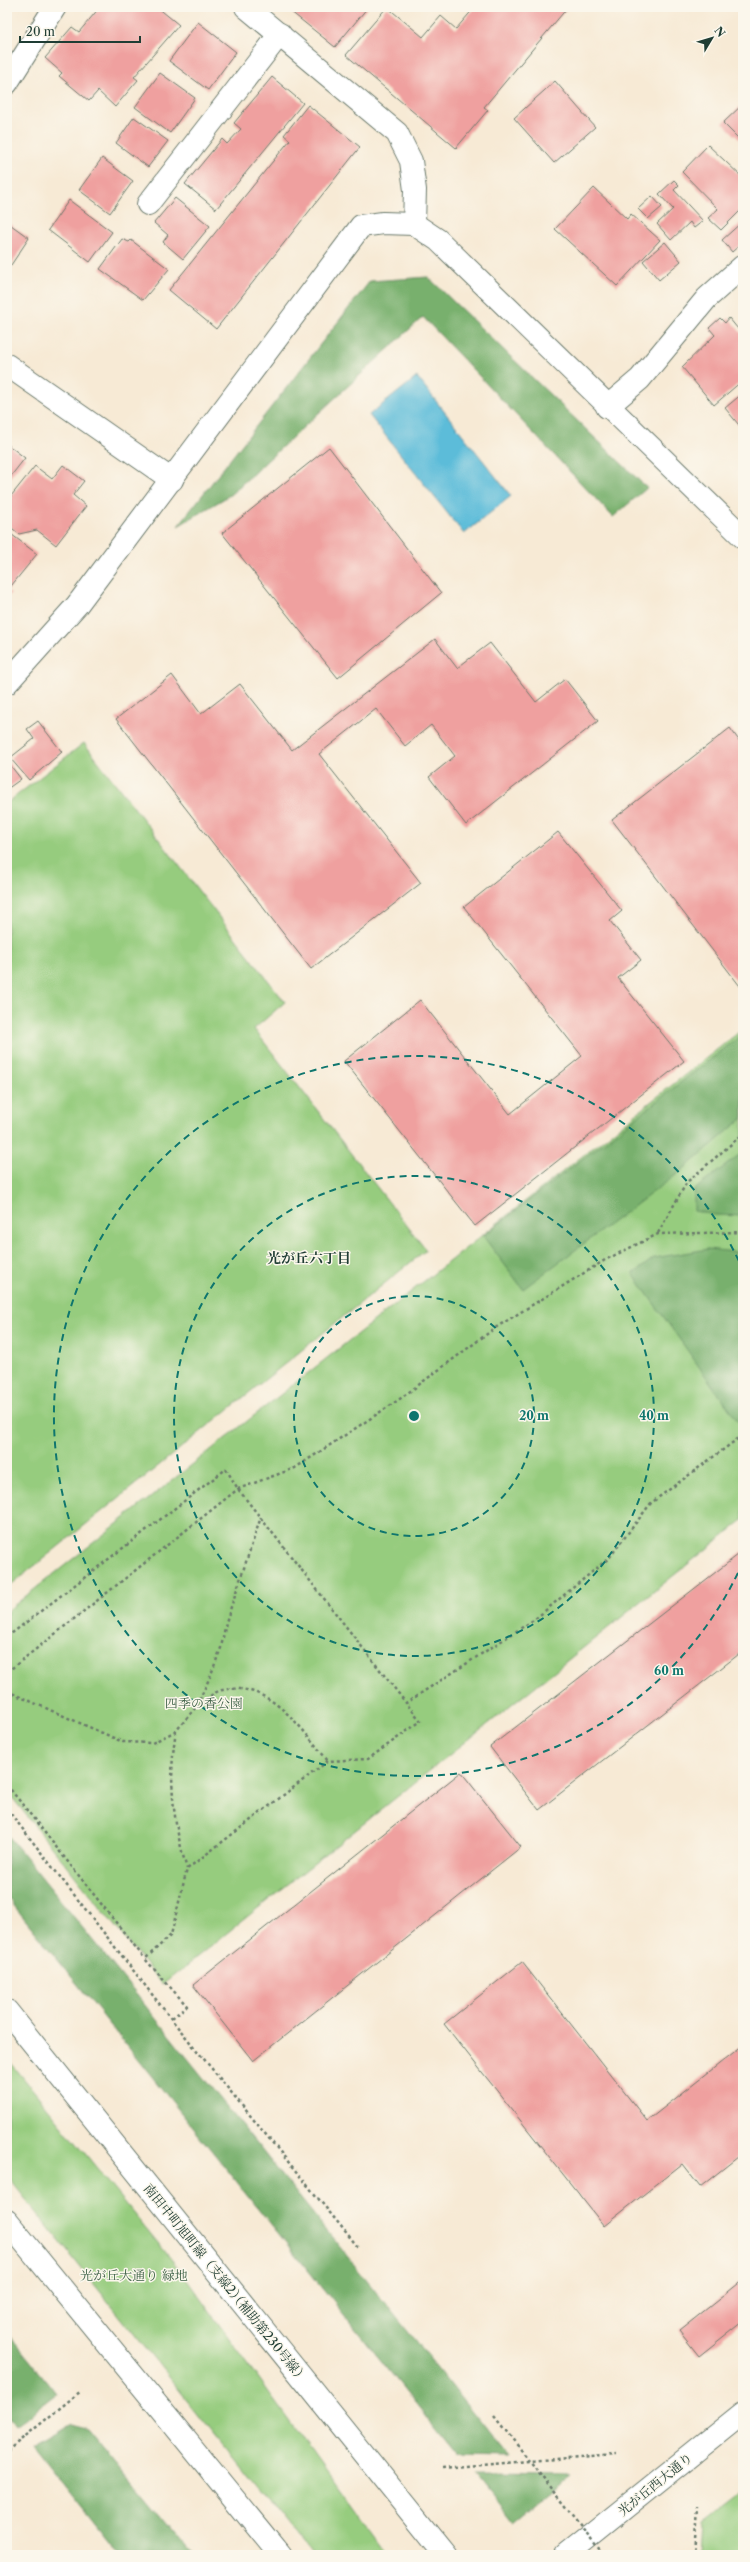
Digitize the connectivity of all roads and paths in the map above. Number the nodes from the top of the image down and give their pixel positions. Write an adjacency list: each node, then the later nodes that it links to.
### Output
1 (55, 7): 4 (street)
2 (246, 7): 3 (street)
3 (280, 34): 5 (street); 6 (street)
4 (7, 83)
5 (148, 204)
6 (414, 224): 9 (street); 10 (street)
7 (743, 266): 9 (street)
8 (7, 365): 10 (street)
9 (607, 407): 11 (street)
10 (172, 480): 12 (street)
11 (743, 537)
12 (7, 683)
13 (743, 1134): 15 (path)
14 (743, 1232): 15 (path)
15 (658, 1234): 17 (path)
16 (743, 1435): 22 (path)
17 (238, 1489): 18 (path); 19 (path); 20 (path)
18 (261, 1516): 22 (path); 23 (path)
19 (7, 1637)
20 (7, 1672)
21 (7, 1691): 24 (path)
22 (406, 1703): 25 (path)
23 (196, 1707): 24 (path); 25 (path)
24 (176, 1731): 28 (path)
25 (328, 1761): 28 (path)
26 (7, 1785): 29 (path)
27 (7, 1809): 31 (path)
28 (187, 1869): 29 (path)
29 (145, 1959): 31 (path)
30 (7, 2011): 42 (street, 南田中町旭町線（支線2）（補助第230号線）)
31 (172, 2018): 33 (path)
32 (7, 2221): 41 (street)
33 (358, 2247)
34 (81, 2391): 37 (path)
35 (743, 2413): 43 (street, 光が丘西大通り)
36 (494, 2416): 44 (path, bridge)
37 (7, 2451)
38 (617, 2454): 39 (path)
39 (442, 2468)
40 (697, 2506): 45 (path)
41 (280, 2555)
42 (445, 2555)
43 (566, 2555)
44 (604, 2555)
45 (694, 2555)

